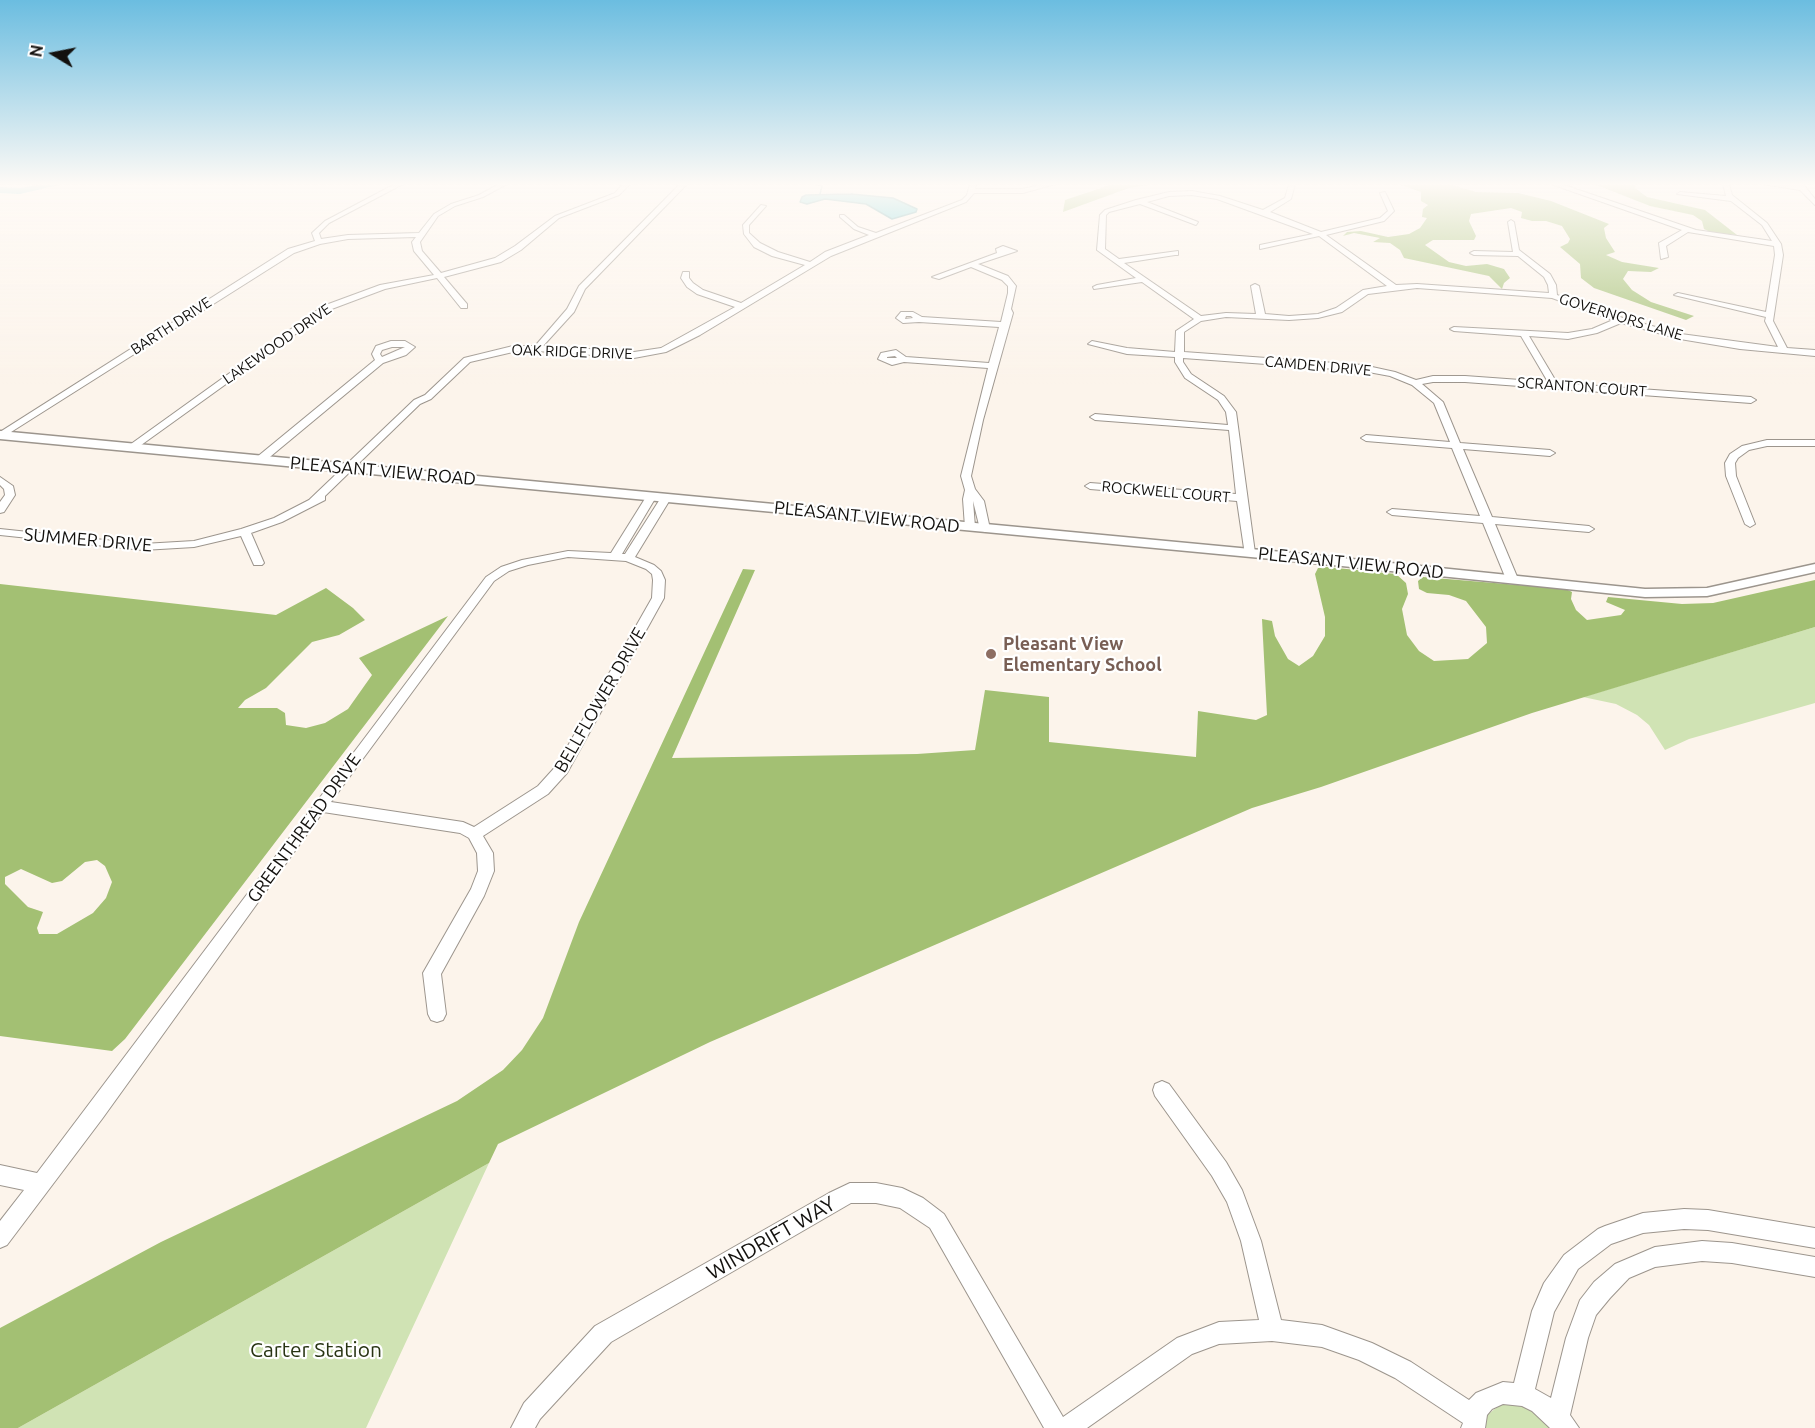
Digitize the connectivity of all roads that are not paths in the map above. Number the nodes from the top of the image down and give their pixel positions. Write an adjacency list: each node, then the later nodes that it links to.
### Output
1 (292, 251): 52 (street, BARTH DRIVE)
2 (419, 251): 21 (street)
3 (514, 251): 21 (street, LAKEWOOD DRIVE)
4 (619, 251): 40 (street)
5 (768, 251): 18 (street)
6 (836, 251): 18 (street, OAK RIDGE DRIVE)
7 (1103, 251): 17 (street)
8 (1343, 251): 26 (street)
9 (1518, 251): 15 (street)
10 (1663, 251): 16 (street)
11 (1779, 251): 31 (street)
12 (1003, 253): 19 (street)
13 (1175, 253): 17 (street)
14 (1474, 253): 15 (street)
15 (1519, 254): 28 (street)
16 (1664, 257)
17 (1116, 262): 23 (street)
18 (810, 264): 30 (street, OAK RIDGE DRIVE)
19 (973, 265): 22 (street); 36 (street)
20 (686, 274): 30 (street)
21 (439, 275): 29 (street); 55 (street, LAKEWOOD DRIVE)
22 (936, 277)
23 (1142, 279): 25 (street); 34 (street)
24 (1255, 285): 32 (street)
25 (1097, 287)
26 (1394, 287): 28 (street, GOVERNORS LANE); 32 (street, GOVERNORS LANE)
27 (1678, 295): 31 (street)
28 (1552, 296): 35 (street, GOVERNORS LANE)
29 (464, 306)
30 (741, 306): 40 (street, OAK RIDGE DRIVE)
31 (1769, 315): 41 (street)
32 (1261, 316): 34 (street, GOVERNORS LANE)
33 (918, 319): 36 (street)
34 (1199, 319): 43 (street)
35 (1620, 320): 38 (street); 41 (street, GOVERNORS LANE)
36 (1004, 325): 46 (street)
37 (1454, 329): 38 (street)
38 (1524, 334): 48 (street)
39 (1092, 344): 43 (street, CAMDEN DRIVE)
40 (537, 348): 59 (street, OAK RIDGE DRIVE)
41 (1784, 350): 42 (street, GOVERNORS LANE)
42 (1815, 353)
43 (1179, 355): 47 (street, CAMDEN DRIVE); 51 (street)
44 (902, 359): 46 (street)
45 (380, 361): 58 (street)
46 (993, 366): 62 (street)
47 (1415, 383): 48 (street, SCRANTON COURT); 56 (street, CAMDEN DRIVE)
48 (1554, 385): 49 (street, SCRANTON COURT)
49 (1751, 400)
50 (1095, 417): 51 (street)
51 (1234, 428): 65 (street)
52 (0, 435): 55 (main road, PLEASANT VIEW ROAD)
53 (1365, 438): 56 (street)
54 (1815, 443): 69 (street)
55 (134, 446): 58 (main road, PLEASANT VIEW ROAD)
56 (1456, 446): 57 (street); 68 (street, CAMDEN DRIVE)
57 (1550, 453)
58 (261, 459): 59 (main road, PLEASANT VIEW ROAD)
59 (356, 467): 63 (main road, PLEASANT VIEW ROAD); 73 (street, SUMMER DRIVE)
60 (0, 480): 66 (street)
61 (1090, 486): 65 (street, ROCKWELL COURT)
62 (970, 490): 70 (street); 71 (street)
63 (651, 497): 64 (main road, PLEASANT VIEW ROAD); 76 (street)
64 (666, 498): 70 (main road, PLEASANT VIEW ROAD); 76 (street)
65 (1242, 498): 75 (street)
66 (0, 510)
67 (1392, 512): 68 (street)
68 (1488, 520): 72 (street); 80 (street, CAMDEN DRIVE)
69 (1750, 524)
70 (970, 527): 71 (main road, PLEASANT VIEW ROAD)
71 (985, 529): 75 (main road, PLEASANT VIEW ROAD)
72 (1589, 529)
73 (245, 531): 74 (street, SUMMER DRIVE); 77 (street)
74 (0, 532)
75 (1249, 553): 80 (main road, PLEASANT VIEW ROAD)
76 (621, 557): 82 (street, GREENTHREAD DRIVE); 83 (street, BELLFLOWER DRIVE)
77 (258, 562)
78 (1815, 562): 81 (main road, PLEASANT VIEW ROAD)
79 (1815, 568): 81 (main road, PLEASANT VIEW ROAD)
80 (1512, 579): 81 (main road, PLEASANT VIEW ROAD)
81 (1733, 585)
82 (320, 806): 83 (street); 87 (street, GREENTHREAD DRIVE)
83 (474, 834): 84 (street)
84 (437, 1014)
85 (1162, 1090): 91 (street)
86 (0, 1175): 87 (street)
87 (42, 1184): 88 (street, GREENTHREAD DRIVE)
88 (0, 1238)
89 (1815, 1238): 92 (street)
90 (1815, 1268): 94 (street)
91 (1272, 1330): 93 (street); 97 (street)
92 (1522, 1395): 93 (street); 94 (street)
93 (1473, 1422)
94 (1563, 1423)
95 (524, 1428): 96 (street, WINDRIFT WAY)
96 (1057, 1428)
97 (1067, 1428)

